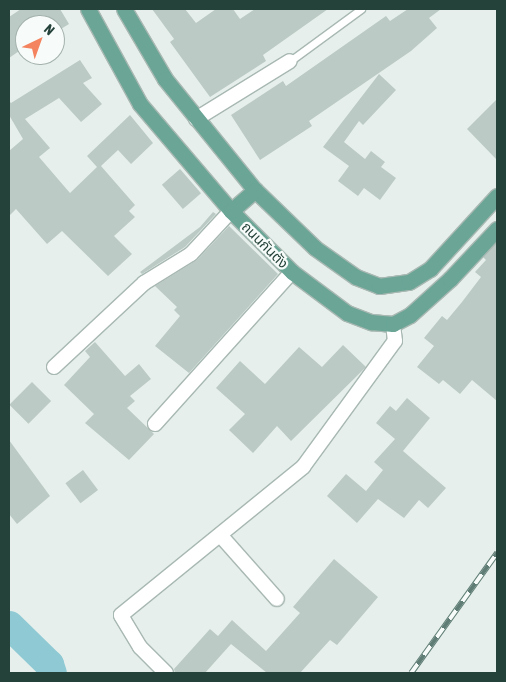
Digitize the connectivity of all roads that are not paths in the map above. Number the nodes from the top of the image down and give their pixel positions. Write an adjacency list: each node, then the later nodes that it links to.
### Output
1 (88, 9): 8 (main road, ถนนกันตัง)
2 (124, 9): 5 (main road)
3 (361, 9): 4 (lane)
4 (290, 61): 5 (street)
5 (196, 119): 6 (main road)
6 (255, 190): 7 (main road); 8 (main road)
7 (497, 196)
8 (231, 211): 10 (main road, ถนนกันตัง); 12 (street)
9 (497, 228): 11 (main road)
10 (292, 272): 11 (main road, ถนนกันตัง); 13 (street)
11 (392, 324): 14 (street)
12 (54, 367)
13 (155, 424)
14 (221, 536): 15 (street); 16 (street)
15 (277, 599)
16 (166, 673)

